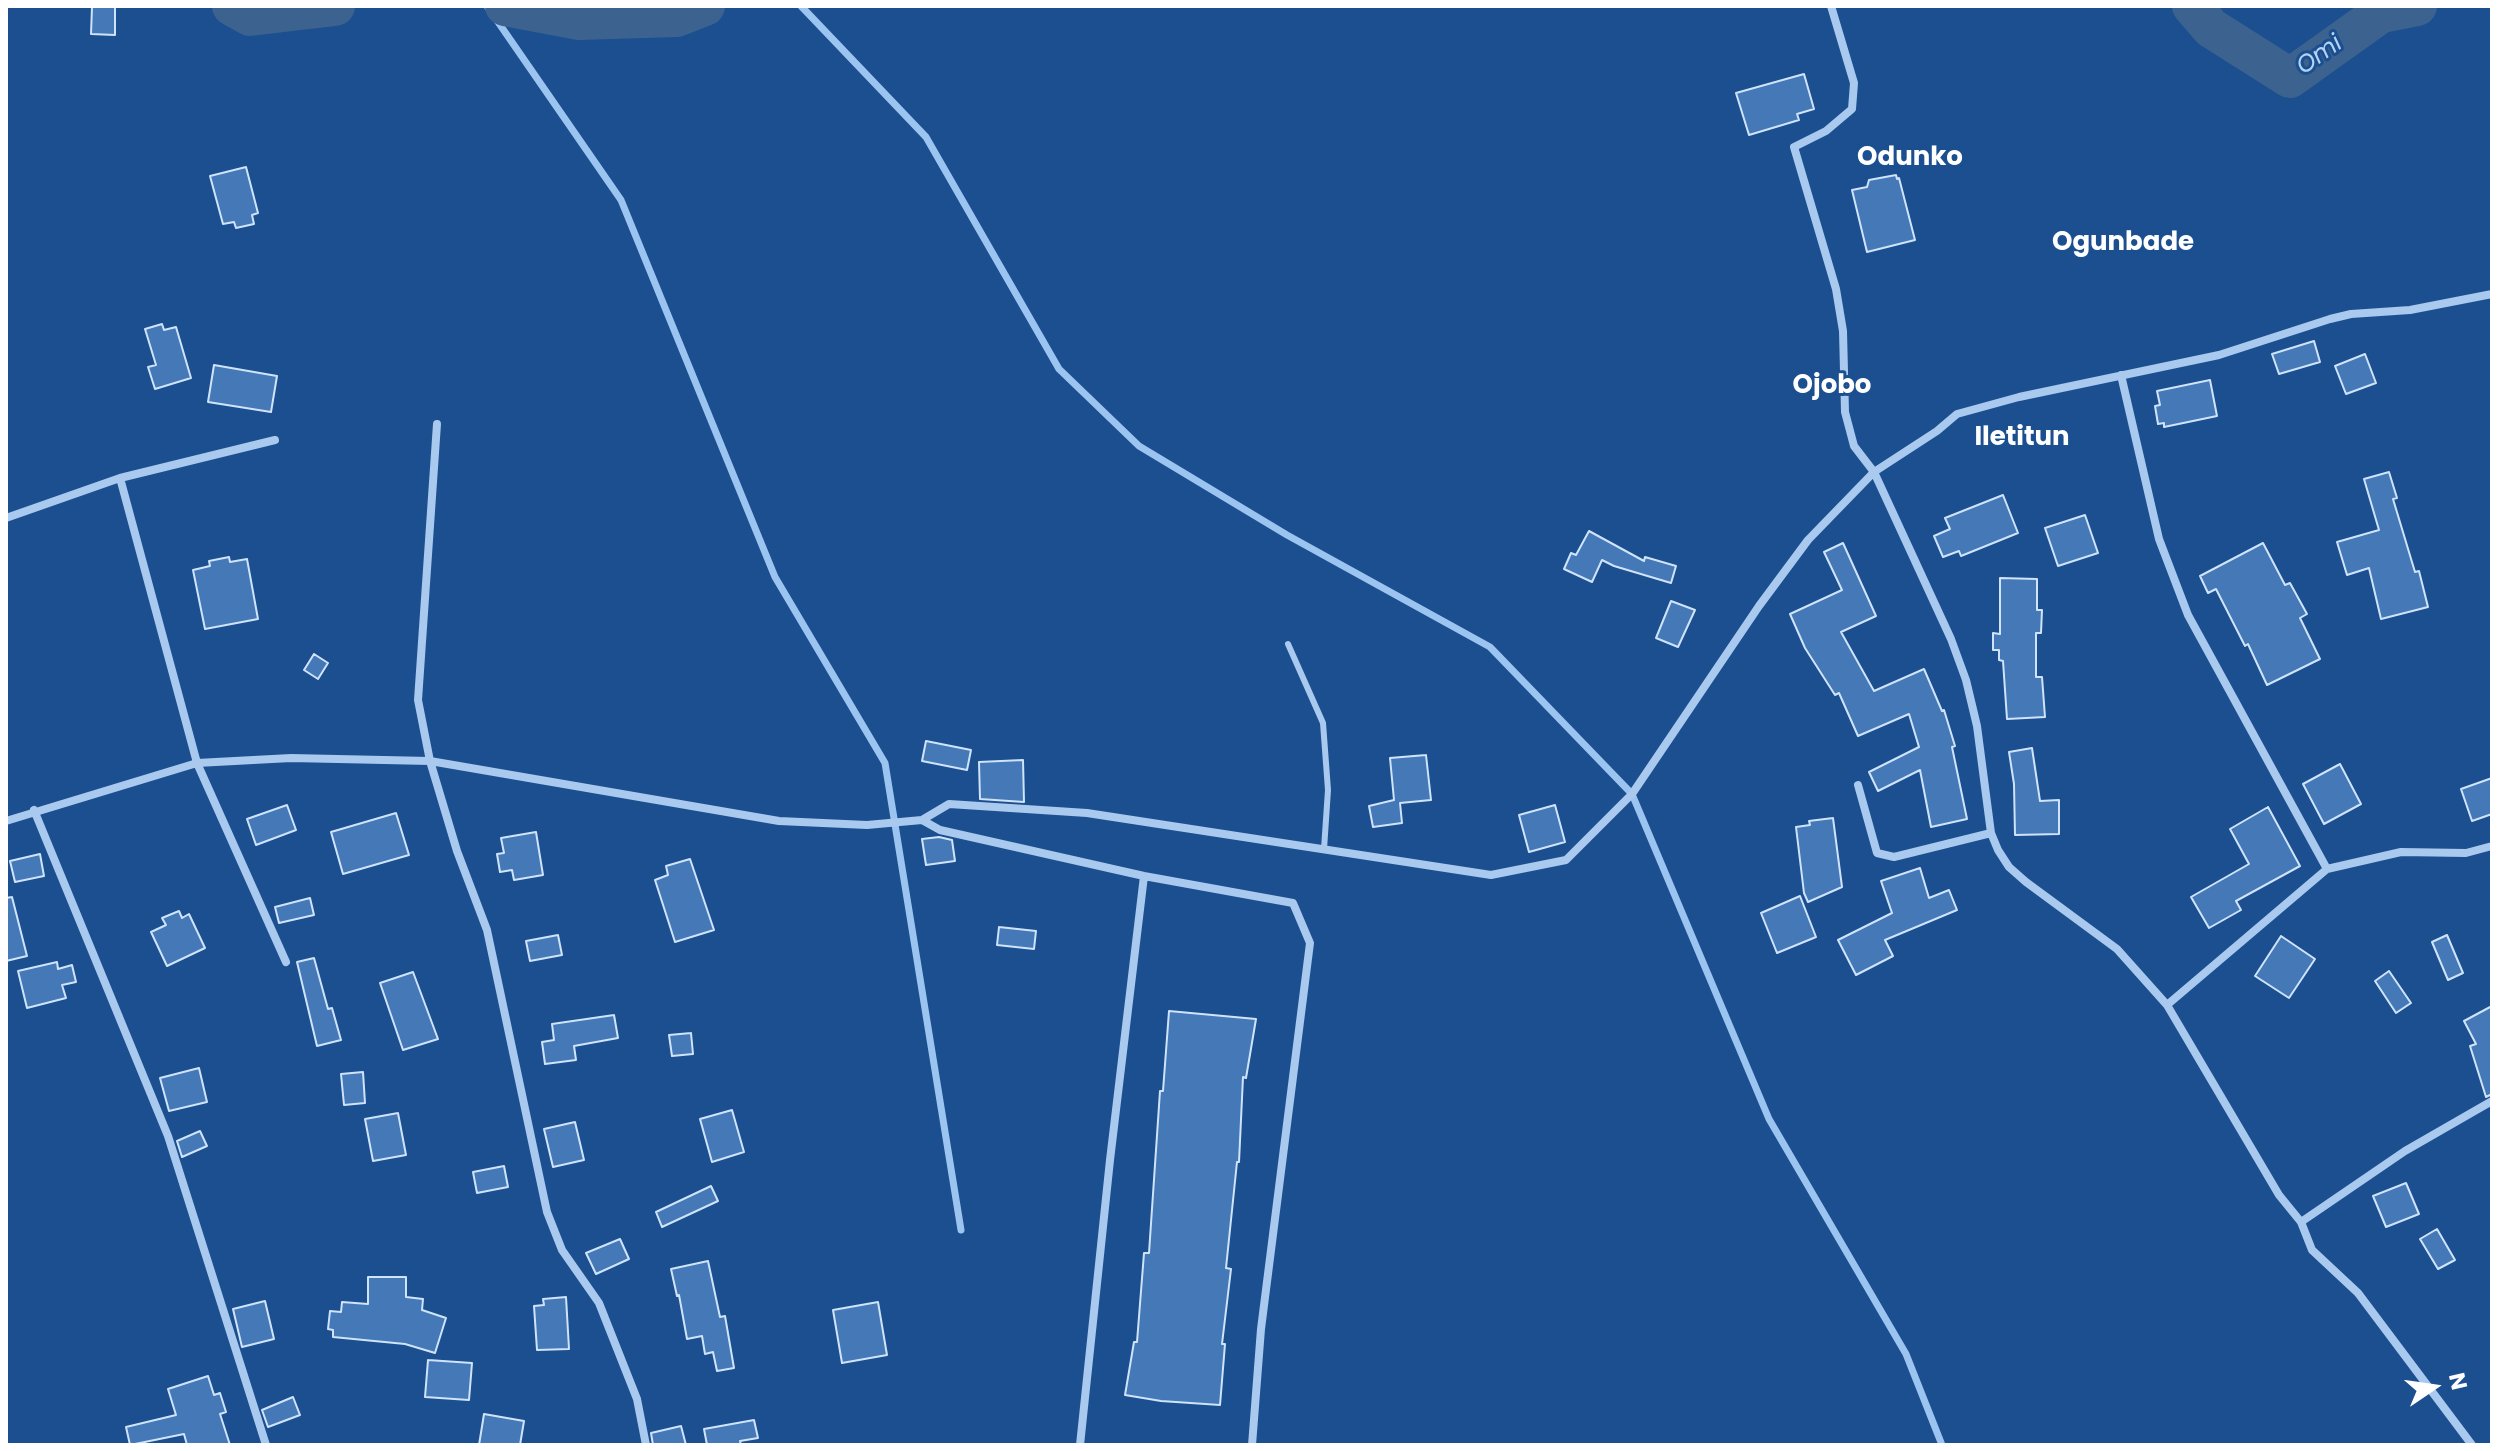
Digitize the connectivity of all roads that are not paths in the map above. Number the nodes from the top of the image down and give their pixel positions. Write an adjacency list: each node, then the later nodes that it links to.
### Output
1 (1831, 6): 6 (street)
2 (2492, 294): 3 (street)
3 (2121, 375): 6 (street); 19 (street)
4 (437, 424): 10 (street)
5 (275, 440): 7 (street)
6 (1874, 472): 16 (street); 18 (street)
7 (120, 478): 8 (street); 11 (street)
8 (6, 518)
9 (1288, 644): 18 (lane)
10 (430, 761): 11 (street); 14 (street); 26 (street)
11 (197, 763): 13 (street); 21 (street)
12 (1858, 785): 16 (street)
13 (34, 810): 15 (street); 25 (street)
14 (922, 820): 18 (street); 20 (street)
15 (6, 821)
16 (1991, 833): 22 (street)
17 (2492, 846): 19 (street)
18 (1324, 849)
19 (2327, 869): 22 (street)
20 (1144, 876): 27 (street); 28 (street)
21 (286, 962)
22 (2167, 1005): 24 (street)
23 (2492, 1101): 24 (street)
24 (2301, 1222): 29 (street)
25 (266, 1445)
26 (646, 1445)
27 (1080, 1445)
28 (1252, 1445)
29 (2472, 1445)

